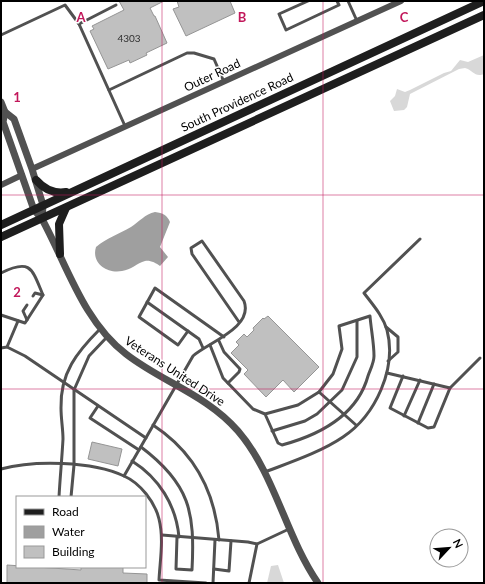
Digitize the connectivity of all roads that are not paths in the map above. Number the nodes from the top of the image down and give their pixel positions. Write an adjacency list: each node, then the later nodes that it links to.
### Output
1 (308, 1): 2 (lane)
2 (337, 1)
3 (348, 1): 8 (lane)
4 (401, 1): 8 (street, Outer Road)
5 (484, 1): 20 (main road, South Providence Road)
6 (116, 5): 9 (lane)
7 (484, 15): 22 (main road, South Providence Road)
8 (357, 21): 11 (street, Outer Road)
9 (79, 24): 10 (lane); 12 (lane)
10 (1, 35)
11 (224, 82): 12 (lane); 15 (street, Outer Road)
12 (109, 90): 15 (lane)
13 (1, 102): 14 (street)
14 (5, 112): 16 (street); 17 (street)
15 (126, 127): 16 (street, Outer Road)
16 (32, 169): 18 (street)
17 (22, 175): 19 (street); 23 (street)
18 (36, 180): 20 (main road); 21 (street)
19 (1, 185)
20 (77, 190): 21 (main road, South Providence Road)
21 (43, 205): 23 (main road, South Providence Road); 24 (street)
22 (66, 208): 24 (main road, South Providence Road); 28 (main road)
23 (34, 210): 24 (street, Veterans United Drive); 25 (main road, South Providence Road)
24 (42, 219): 26 (main road, South Providence Road); 28 (street, Veterans United Drive)
25 (1, 225)
26 (1, 237)
27 (420, 239): 34 (lane)
28 (60, 254): 42 (street, Veterans United Drive)
29 (1, 273): 30 (lane)
30 (43, 295): 31 (lane); 37 (lane)
31 (33, 296)
32 (147, 302): 43 (lane); 43 (lane); 45 (lane)
33 (27, 305): 37 (lane)
34 (379, 313): 36 (lane); 41 (lane)
35 (1, 315): 38 (lane)
36 (370, 316): 39 (lane); 66 (lane)
37 (27, 320): 38 (lane)
38 (18, 321): 48 (lane)
39 (356, 321): 62 (lane); 63 (lane)
40 (239, 322): 40 (lane); 45 (lane)
41 (385, 326): 52 (lane); 52 (lane)
42 (100, 329): 44 (street, Veterans United Drive); 57 (lane)
43 (188, 331): 50 (lane)
44 (107, 337): 59 (street, Veterans United Drive); 61 (lane)
45 (224, 337): 46 (lane)
46 (219, 340): 47 (lane); 56 (lane)
47 (210, 345): 50 (lane); 56 (lane)
48 (7, 347): 49 (lane); 57 (lane)
49 (1, 348)
50 (203, 348): 59 (lane)
51 (480, 358): 60 (lane)
52 (388, 361): 53 (lane)
53 (387, 373): 54 (lane); 70 (lane)
54 (403, 376): 55 (lane); 67 (lane)
55 (420, 380): 58 (lane); 67 (lane)
56 (228, 383): 65 (lane)
57 (64, 384): 61 (lane); 76 (lane)
58 (434, 384): 60 (lane); 68 (lane)
59 (176, 385): 69 (lane); 79 (street, Veterans United Drive)
60 (450, 388): 68 (lane)
61 (74, 390): 64 (lane); 77 (lane)
62 (319, 392): 63 (lane); 65 (lane)
63 (330, 404): 66 (lane); 71 (lane)
64 (98, 406): 72 (lane); 74 (lane)
65 (265, 414): 71 (lane)
66 (344, 415): 70 (lane); 71 (lane)
67 (404, 416): 68 (lane)
68 (418, 422)
69 (153, 425): 72 (lane); 87 (lane)
70 (356, 425): 79 (lane)
71 (272, 431)
72 (146, 438): 73 (lane)
73 (141, 447): 74 (lane); 86 (lane)
74 (139, 450): 75 (lane)
75 (132, 461): 80 (lane); 85 (lane)
76 (61, 464): 77 (lane); 78 (lane); 81 (lane)
77 (74, 465): 80 (lane); 82 (lane)
78 (1, 469)
79 (264, 472): 83 (street, Veterans United Drive)
80 (124, 476): 84 (lane)
81 (59, 496)
82 (71, 496)
83 (291, 528): 89 (lane); 96 (street, Veterans United Drive)
84 (162, 536): 85 (lane); 91 (lane)
85 (178, 537): 86 (lane); 86 (lane)
86 (194, 538): 87 (lane)
87 (217, 540): 88 (lane); 90 (lane)
88 (231, 541): 89 (lane); 90 (lane)
89 (257, 544): 95 (lane)
90 (214, 569): 94 (lane)
91 (159, 581): 92 (lane)
92 (192, 582): 93 (lane)
93 (206, 583)
94 (213, 583)
95 (249, 583)
96 (318, 583)

